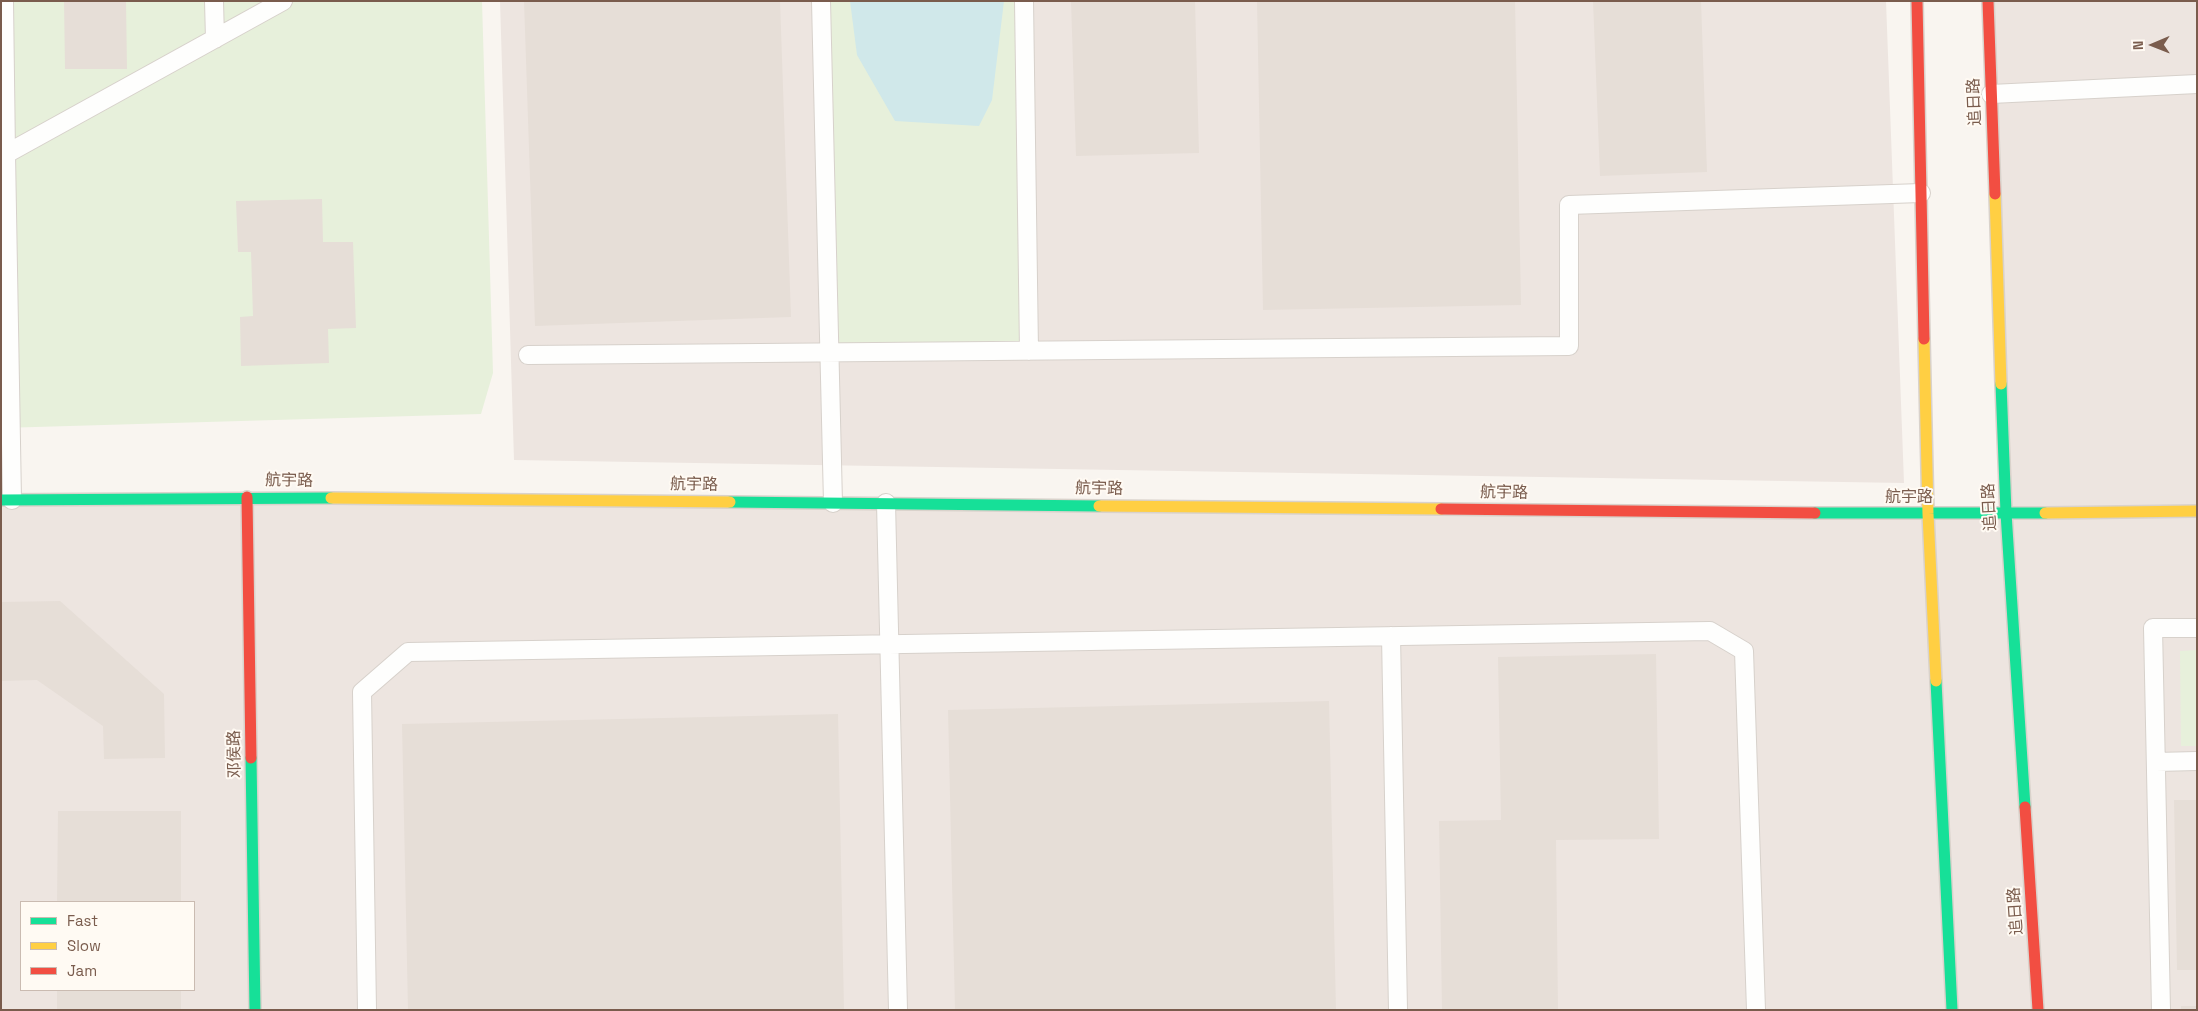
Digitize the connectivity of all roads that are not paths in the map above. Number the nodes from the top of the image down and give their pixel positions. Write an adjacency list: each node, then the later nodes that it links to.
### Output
1 (4, 1): 11 (lane)
2 (214, 1): 8 (lane)
3 (283, 1): 8 (lane)
4 (821, 1): 15 (lane)
5 (1024, 1): 14 (lane)
6 (1917, 1): 12 (street)
7 (1988, 1): 10 (street, 追日路)
8 (215, 39): 11 (lane)
9 (2197, 84): 10 (lane)
10 (1991, 94): 22 (street, 追日路)
11 (6, 154): 13 (lane)
12 (1922, 193): 14 (lane); 23 (street)
13 (5, 327): 18 (lane)
14 (1029, 350): 15 (lane)
15 (830, 352): 16 (lane); 19 (lane)
16 (528, 355)
17 (247, 497): 18 (street, 航宇路); 19 (street, 航宇路); 29 (street, 邓侯路)
18 (7, 500)
19 (833, 503): 20 (street, 航宇路)
20 (886, 503): 23 (street, 航宇路); 26 (lane)
21 (2197, 512): 22 (street, 航宇路)
22 (2006, 513): 23 (street, 航宇路); 35 (street, 追日路)
23 (1928, 514): 34 (street)
24 (2197, 628): 27 (lane)
25 (1391, 636): 26 (lane); 32 (lane); 33 (lane)
26 (889, 644): 30 (lane); 31 (lane)
27 (2156, 762): 28 (lane); 36 (lane)
28 (2197, 762)
29 (255, 1010)
30 (367, 1010)
31 (898, 1010)
32 (1398, 1010)
33 (1756, 1010)
34 (1952, 1010)
35 (2038, 1010)
36 (2161, 1010)

